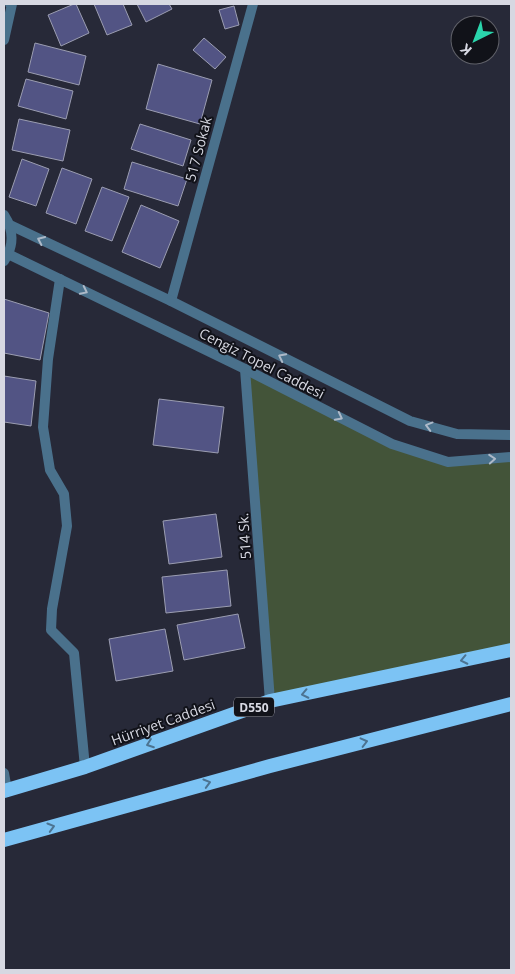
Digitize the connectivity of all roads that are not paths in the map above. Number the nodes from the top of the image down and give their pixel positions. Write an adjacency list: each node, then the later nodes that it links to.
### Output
1 (12, 4): 3 (street)
2 (253, 4): 8 (street, 517 Sokak)
3 (4, 40)
4 (4, 215): 5 (street)
5 (10, 225): 6 (street, Cengiz Topel Caddesi); 8 (street, Cengiz Topel Caddesi, one-way to 5)
6 (6, 257): 7 (street, Cengiz Topel Caddesi)
7 (60, 279): 9 (street, Cengiz Topel Caddesi, one-way to 9); 15 (street)
8 (171, 301): 10 (street, Cengiz Topel Caddesi, one-way to 8)
9 (244, 368): 11 (street, Cengiz Topel Caddesi, one-way to 11); 13 (street, 514 Sk.)
10 (511, 435)
11 (511, 457)
12 (511, 650): 13 (highway, Hürriyet Caddesi / D550, one-way to 13)
13 (270, 701): 15 (highway, Hürriyet Caddesi / D550, one-way to 15)
14 (511, 704): 18 (highway, one-way to 14)
15 (85, 767): 17 (highway, Hürriyet Caddesi / D550)
16 (4, 773): 17 (street)
17 (6, 791)
18 (4, 840)

